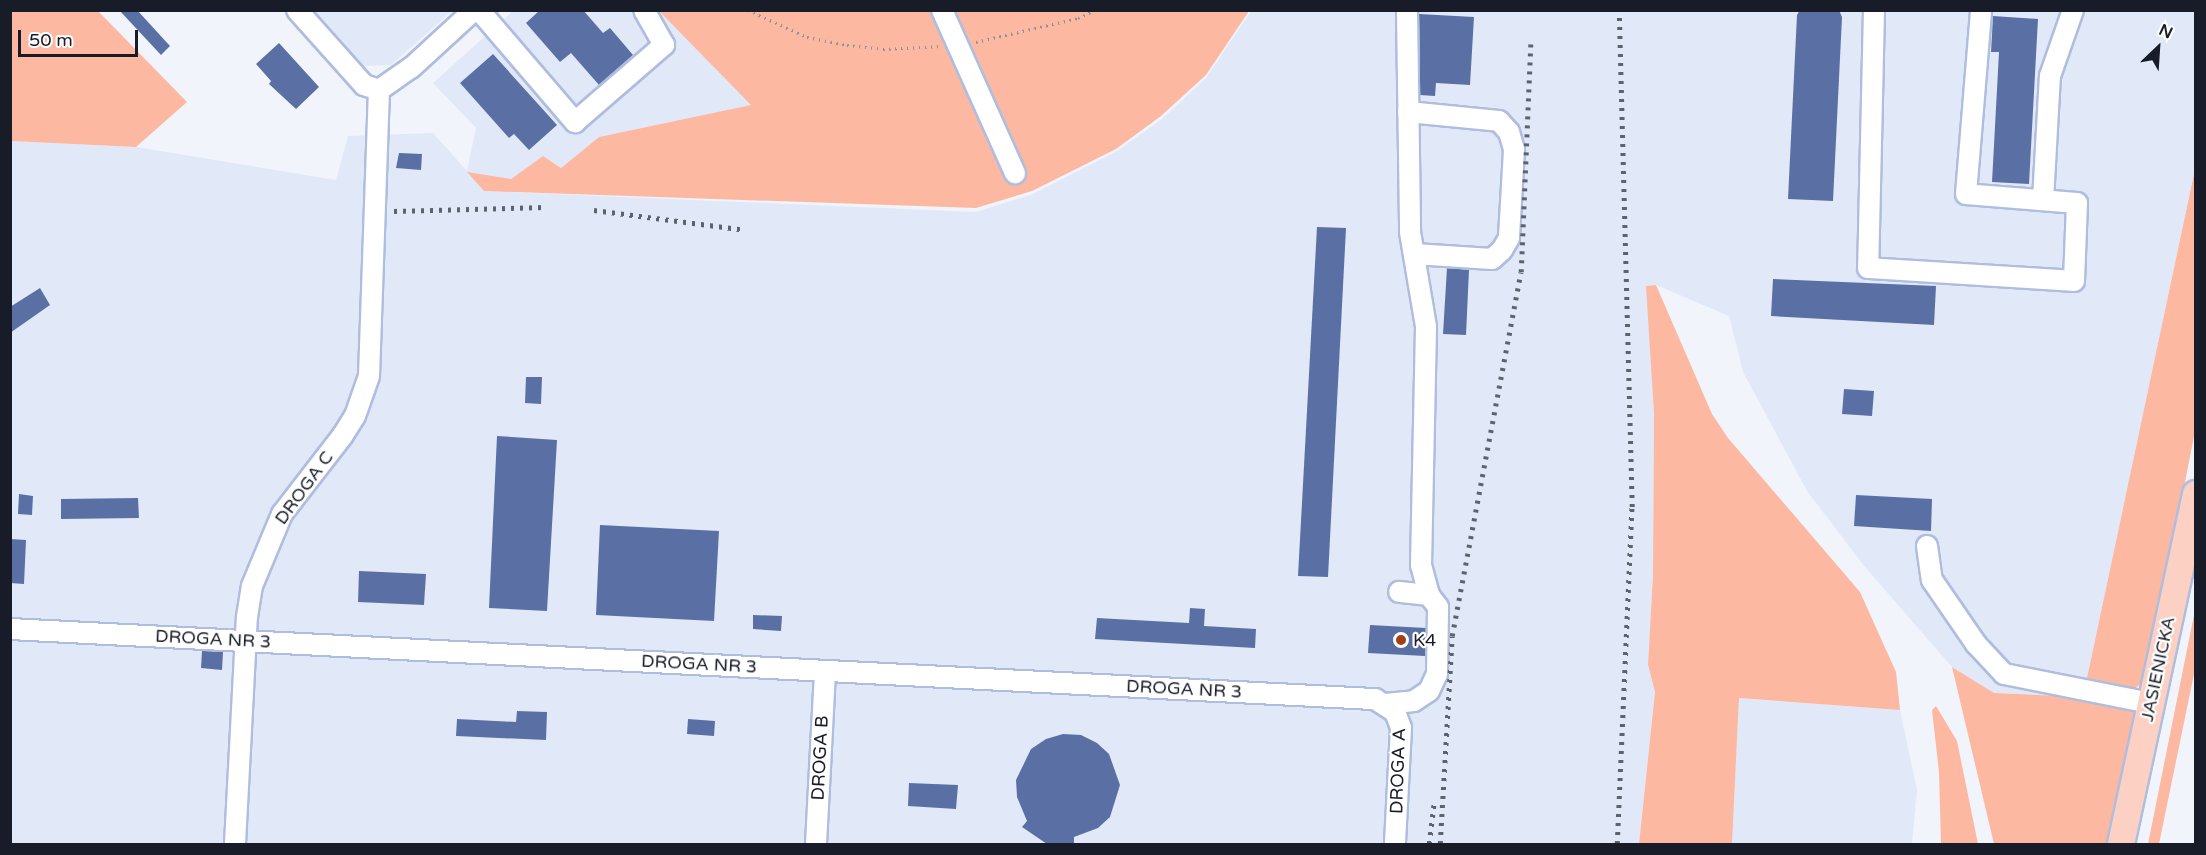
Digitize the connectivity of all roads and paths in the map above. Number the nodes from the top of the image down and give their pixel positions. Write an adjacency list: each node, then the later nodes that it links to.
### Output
1 (297, 10): 12 (street)
2 (477, 10): 3 (street); 12 (street)
3 (645, 10)
4 (748, 10): 11 (path)
5 (942, 10): 11 (street)
6 (1095, 10): 11 (path)
7 (1407, 10): 13 (street, DROGA NR 3)
8 (1874, 10): 15 (street)
9 (1981, 10): 15 (street)
10 (2073, 10): 15 (street)
11 (958, 46): 14 (street)
12 (379, 90): 22 (street, DROGA C)
13 (1408, 112): 16 (street, DROGA NR 3); 16 (street)
14 (1015, 173)
15 (2043, 200)
16 (1414, 254): 20 (street, DROGA NR 3)
17 (2196, 494): 24 (main road, JASIENICKA)
18 (1927, 546): 24 (street)
19 (1399, 592): 20 (street)
20 (1429, 595): 25 (street, DROGA NR 3)
21 (10, 628): 22 (street, DROGA NR 3)
22 (246, 641): 23 (street, DROGA NR 3); 26 (street, DROGA C)
23 (825, 671): 25 (street, DROGA NR 3); 27 (street, DROGA B)
24 (2151, 703): 29 (main road, JASIENICKA)
25 (1386, 704): 28 (street, DROGA A)
26 (236, 844)
27 (816, 844)
28 (1395, 844)
29 (2121, 844)

